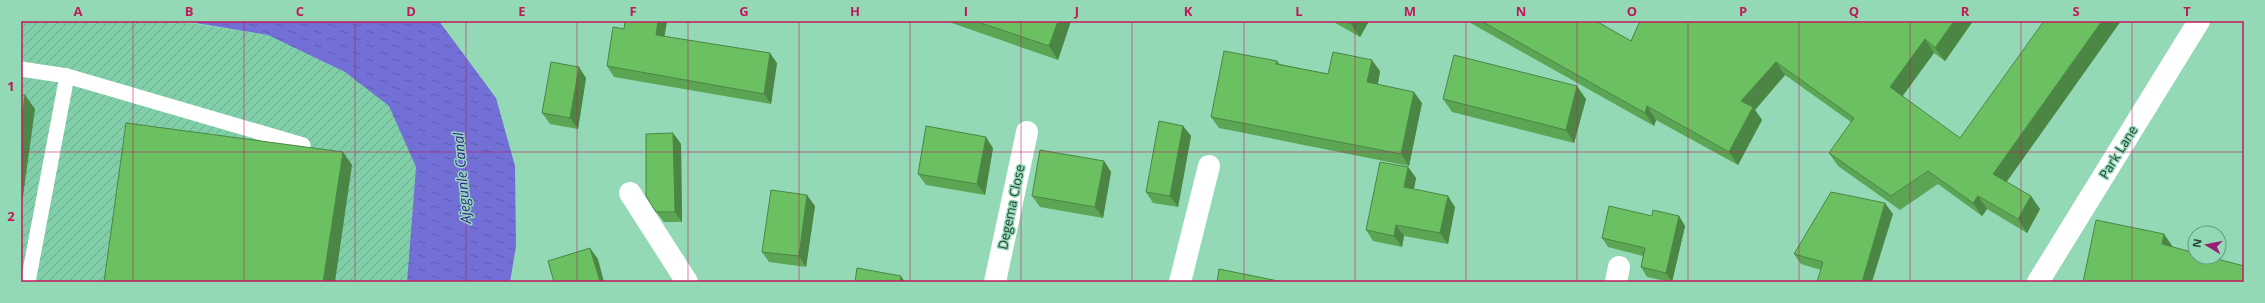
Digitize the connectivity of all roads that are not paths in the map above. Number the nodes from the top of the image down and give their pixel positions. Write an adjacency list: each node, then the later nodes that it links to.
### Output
1 (2199, 21): 12 (street, Park Lane)
2 (21, 69): 3 (lane)
3 (67, 76): 5 (lane); 8 (lane)
4 (1027, 132): 10 (street, Degema Close)
5 (303, 145)
6 (1210, 166): 11 (street)
7 (630, 193): 9 (street)
8 (28, 282)
9 (687, 282)
10 (995, 282)
11 (1180, 282)
12 (2038, 282)

